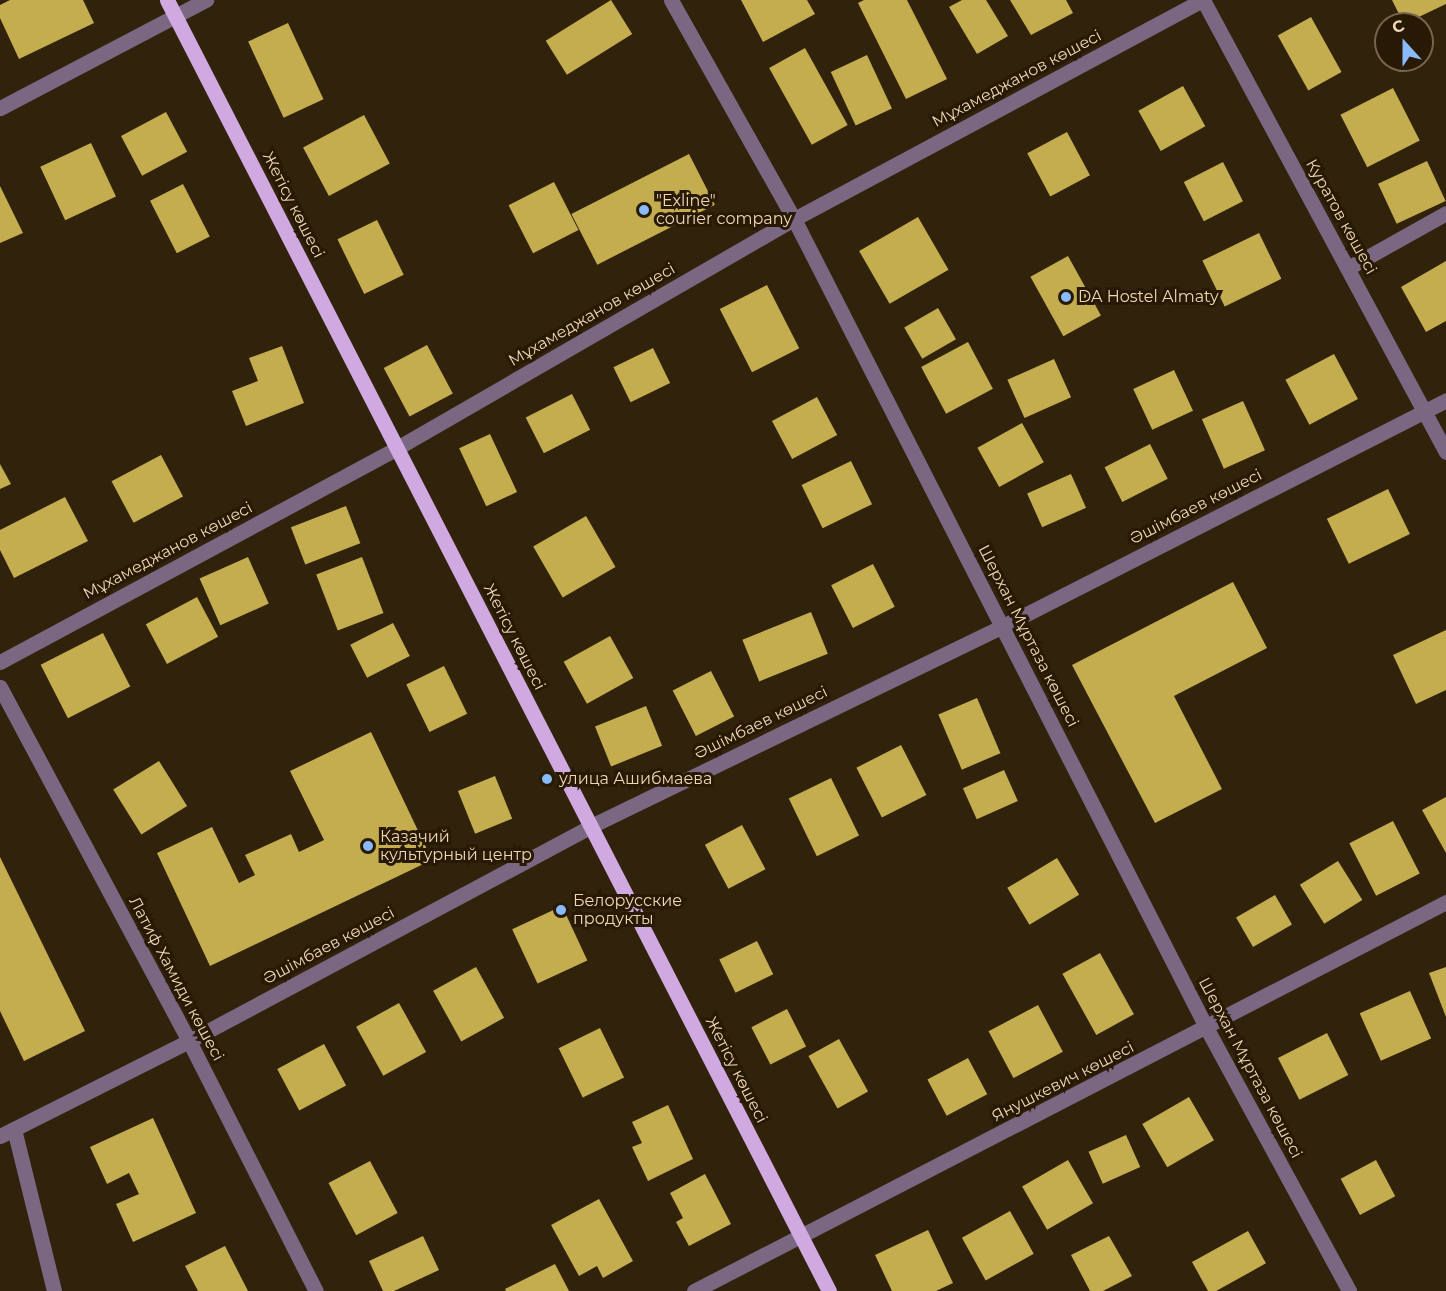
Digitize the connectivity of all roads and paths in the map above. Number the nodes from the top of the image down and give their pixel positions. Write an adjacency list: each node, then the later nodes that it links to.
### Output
1 (167, 0): 5 (main road, Жетісу көшесі)
2 (206, 0): 5 (street)
3 (671, 0): 8 (street, Шерхан Мұртаза көшесі)
4 (1202, 0): 8 (street, Мұхамеджанов көшесі); 9 (street, Куратов көшесі)
5 (175, 15): 6 (street); 12 (main road, Жетісу көшесі)
6 (0, 108)
7 (1446, 213): 9 (street)
8 (794, 219): 12 (street, Мұхамеджанов көшесі); 14 (street, Шерхан Мұртаза көшесі)
9 (1348, 268): 11 (street, Куратов көшесі)
10 (1446, 400): 11 (street, Әшімбаев көшесі)
11 (1425, 410): 13 (street, Куратов көшесі); 14 (street, Әшімбаев көшесі)
12 (397, 448): 15 (street, Мұхамеджанов көшесі); 17 (main road, Жетісу көшесі)
13 (1446, 452)
14 (1003, 626): 17 (street, Әшімбаев көшесі); 19 (street, Шерхан Мұртаза көшесі)
15 (0, 662)
16 (0, 687): 20 (street, Латиф Хамиди көшесі)
17 (591, 826): 20 (street, Әшімбаев көшесі); 23 (main road, Жетісу көшесі)
18 (1446, 902): 19 (street, Янушкевич көшесі)
19 (1208, 1029): 23 (street, Янушкевич көшесі); 28 (street, Шерхан Мұртаза көшесі)
20 (189, 1041): 21 (street, Әшімбаев көшесі); 25 (street, Латиф Хамиди көшесі)
21 (14, 1128): 22 (street, Әшімбаев көшесі); 24 (street)
22 (0, 1136)
23 (801, 1235): 26 (street, Янушкевич көшесі); 27 (main road, Жетісу көшесі)
24 (54, 1291)
25 (316, 1291)
26 (694, 1291)
27 (830, 1291)
28 (1348, 1291)

